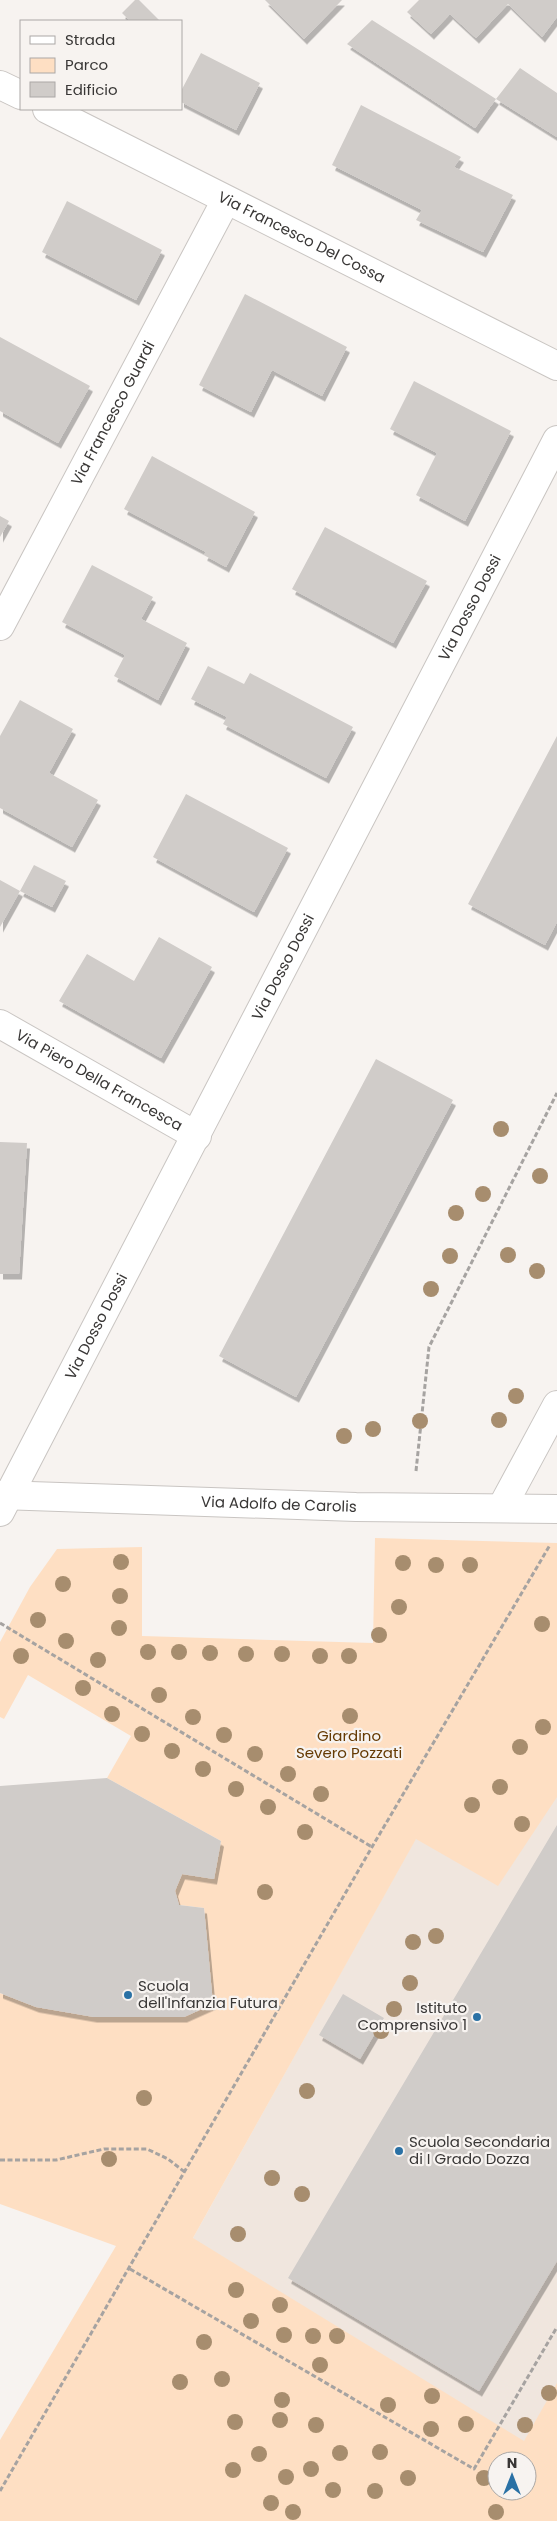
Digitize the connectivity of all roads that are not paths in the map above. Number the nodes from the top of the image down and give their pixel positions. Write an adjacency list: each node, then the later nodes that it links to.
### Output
1 (0, 85): 2 (street)
2 (20, 95)
3 (49, 110): 4 (street, Via Francesco Del Cossa)
4 (226, 200): 5 (street, Via Francesco Del Cossa); 7 (street, Via Francesco Guardi)
5 (557, 366)
6 (557, 440): 9 (street, Via Dosso Dossi)
7 (0, 626)
8 (0, 1024): 9 (street, Via Piero Della Francesca)
9 (197, 1136): 11 (street, Via Dosso Dossi)
10 (557, 1404): 12 (street)
11 (3, 1501): 12 (street, Via Adolfo de Carolis)
12 (502, 1507): 13 (street, Via Adolfo de Carolis)
13 (557, 1509)

